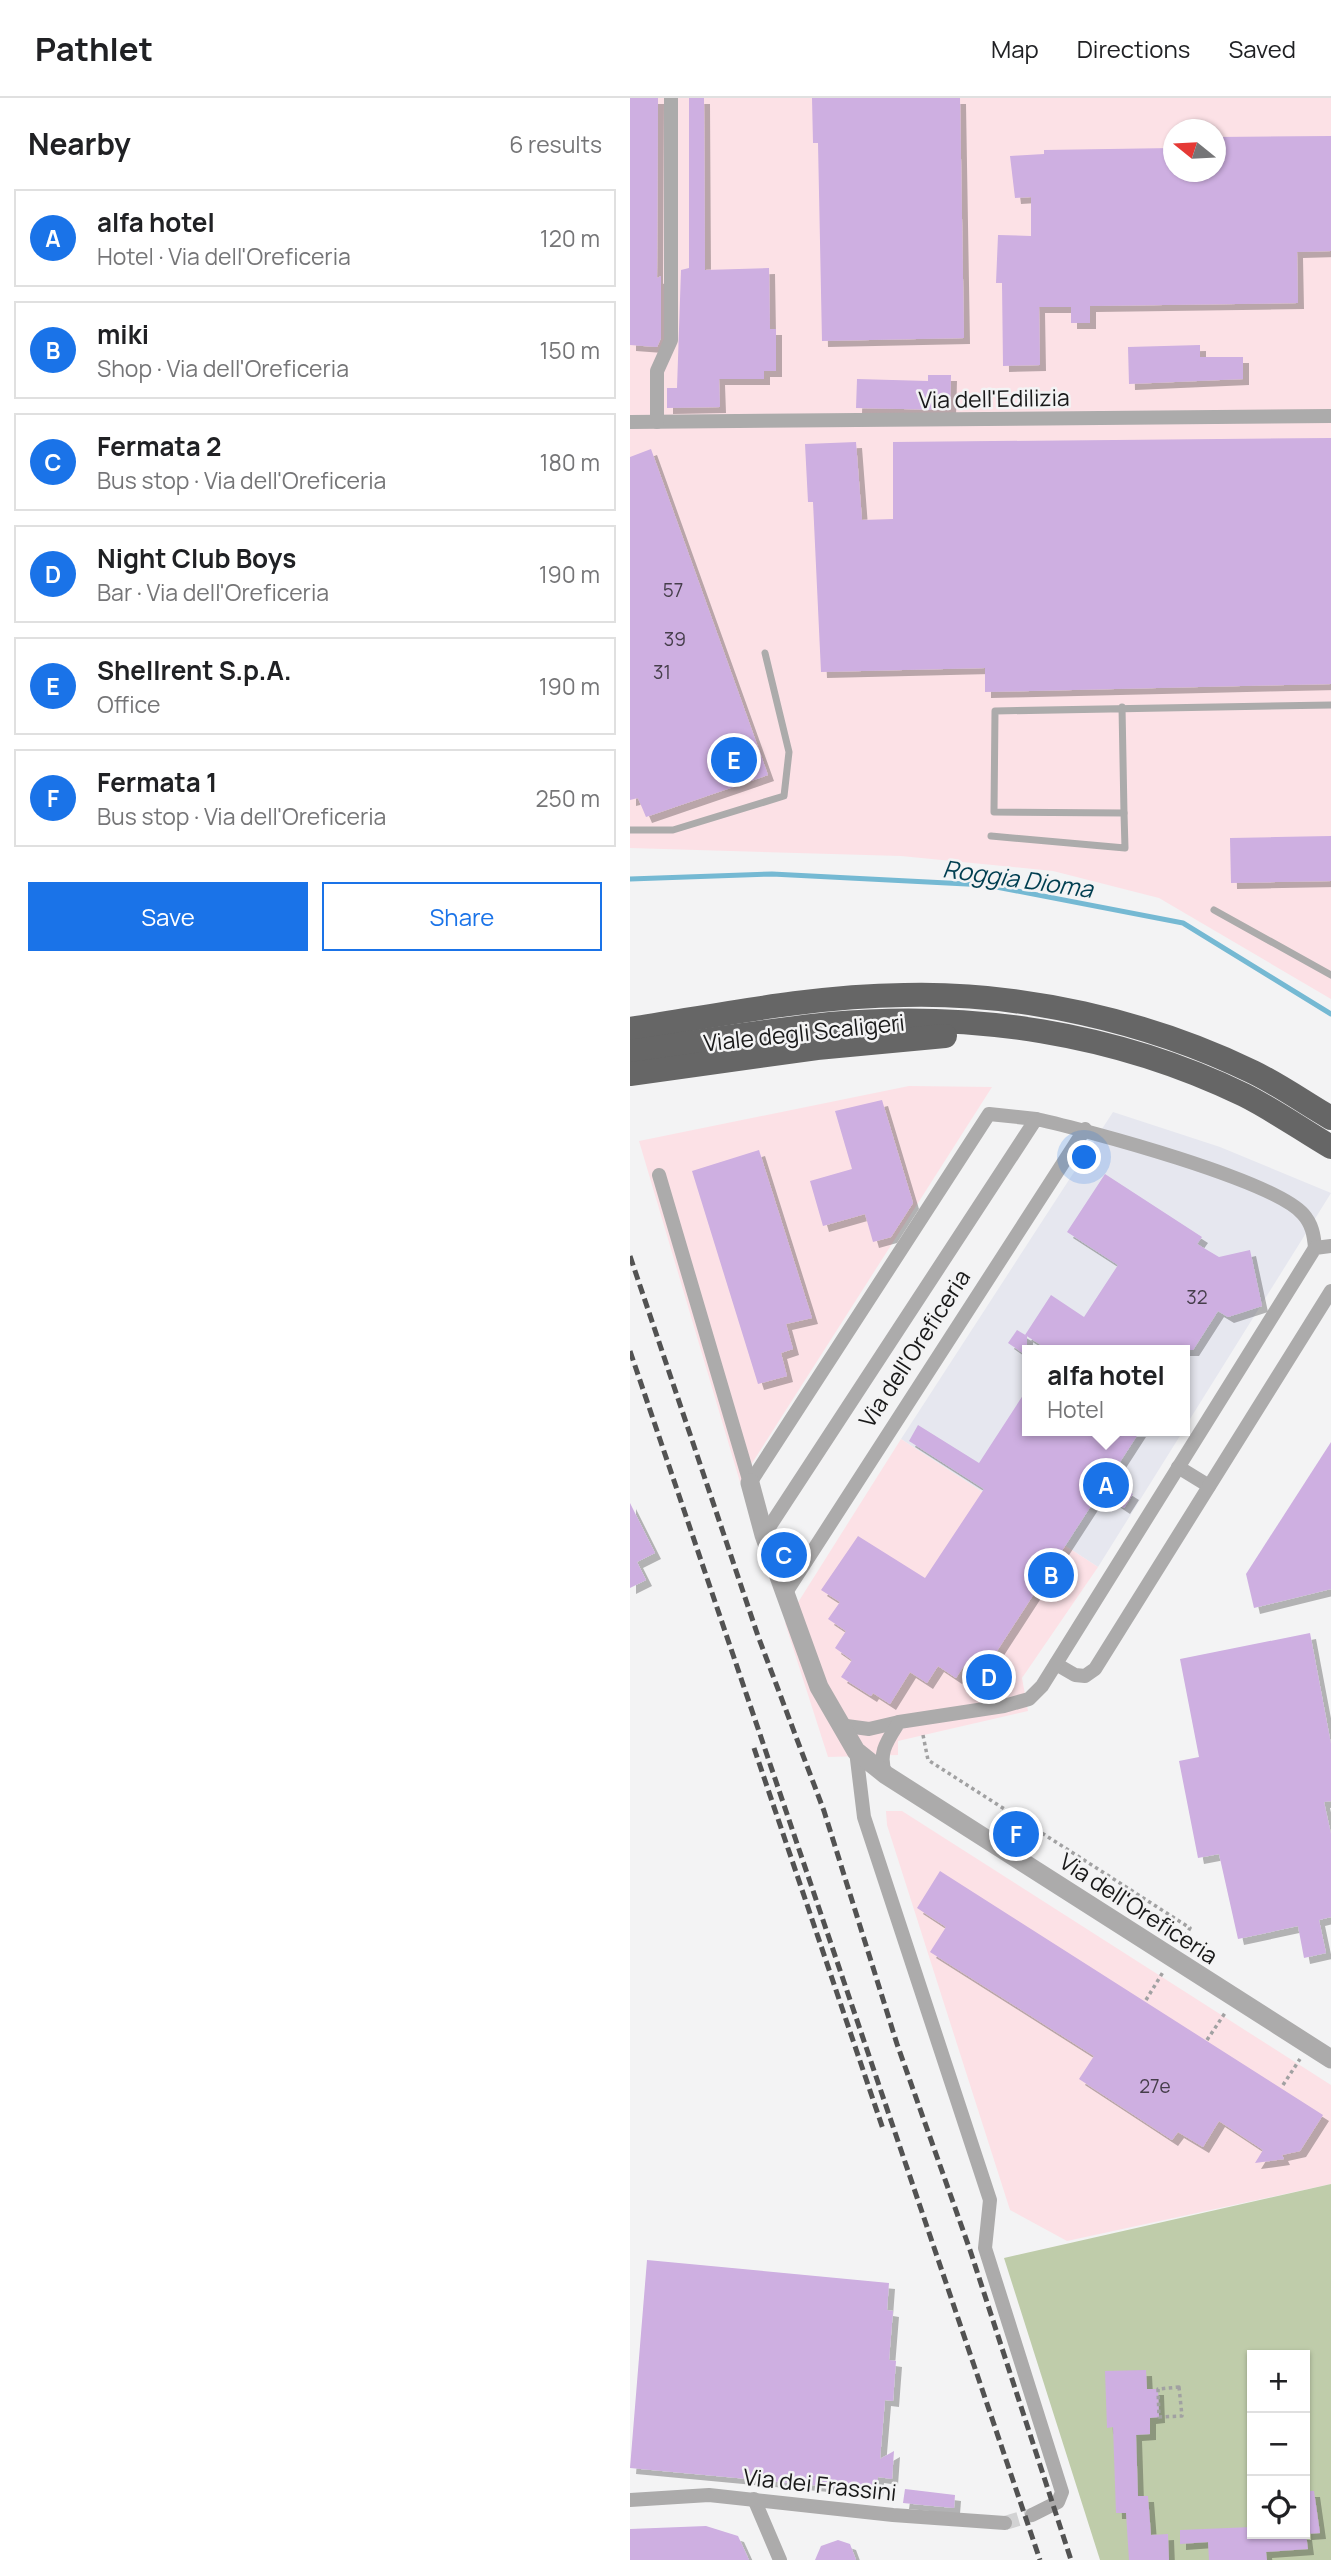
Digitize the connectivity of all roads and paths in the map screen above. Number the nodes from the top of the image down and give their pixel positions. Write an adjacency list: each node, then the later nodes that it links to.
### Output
1 (671, 98): 4 (street)
2 (1331, 416): 4 (street, Via dell'Edilizia)
3 (630, 422): 4 (street, Via dell'Edilizia)
4 (657, 422)
5 (765, 653): 9 (lane)
6 (1331, 705): 7 (lane)
7 (1122, 707): 8 (lane); 8 (lane)
8 (1124, 813): 10 (lane)
9 (630, 830)
10 (991, 836)
11 (1214, 910): 12 (lane)
12 (1331, 975)
13 (630, 1029): 17 (highway, Viale degli Scaligeri)
14 (1116, 1048): 15 (highway, Viale degli Scaligeri); 16 (highway); 20 (highway, Viale degli Scaligeri)
15 (630, 1052)
16 (630, 1074)
17 (1331, 1118)
18 (1036, 1119): 19 (street); 26 (street); 28 (street, Via dell'Oreficeria)
19 (1085, 1129): 23 (street); 29 (street, Via dell'Oreficeria)
20 (1331, 1147)
21 (659, 1175): 26 (street)
22 (1331, 1246): 23 (street)
23 (1315, 1248): 25 (street)
24 (1331, 1291): 27 (street)
25 (1178, 1467): 27 (street); 30 (street)
26 (750, 1483): 28 (street, Via dell'Oreficeria)
27 (1209, 1486): 30 (street)
28 (764, 1535): 29 (street, Via dell'Oreficeria)
29 (785, 1594): 33 (street, Via dell'Oreficeria)
30 (1056, 1664): 31 (street)
31 (919, 1719): 32 (street); 36 (path)
32 (899, 1722): 33 (street); 35 (street)
33 (839, 1725): 34 (street, Via dell'Oreficeria)
34 (856, 1751): 35 (street, Via dell'Oreficeria); 47 (street)
35 (886, 1775): 36 (street, Via dell'Oreficeria)
36 (1172, 1958): 41 (street, Via dell'Oreficeria)
37 (1155, 1986): 38 (path)
38 (1146, 2000)
39 (1216, 2026): 40 (path)
40 (1207, 2040)
41 (1331, 2059)
42 (1293, 2071): 43 (path)
43 (1283, 2085)
44 (1182, 2416): 44 (path)
45 (754, 2499): 46 (street, Via dei Frassini); 48 (street, Via dei Frassini); 49 (street)
46 (630, 2500)
47 (1032, 2515)
48 (1005, 2522)
49 (780, 2560)

